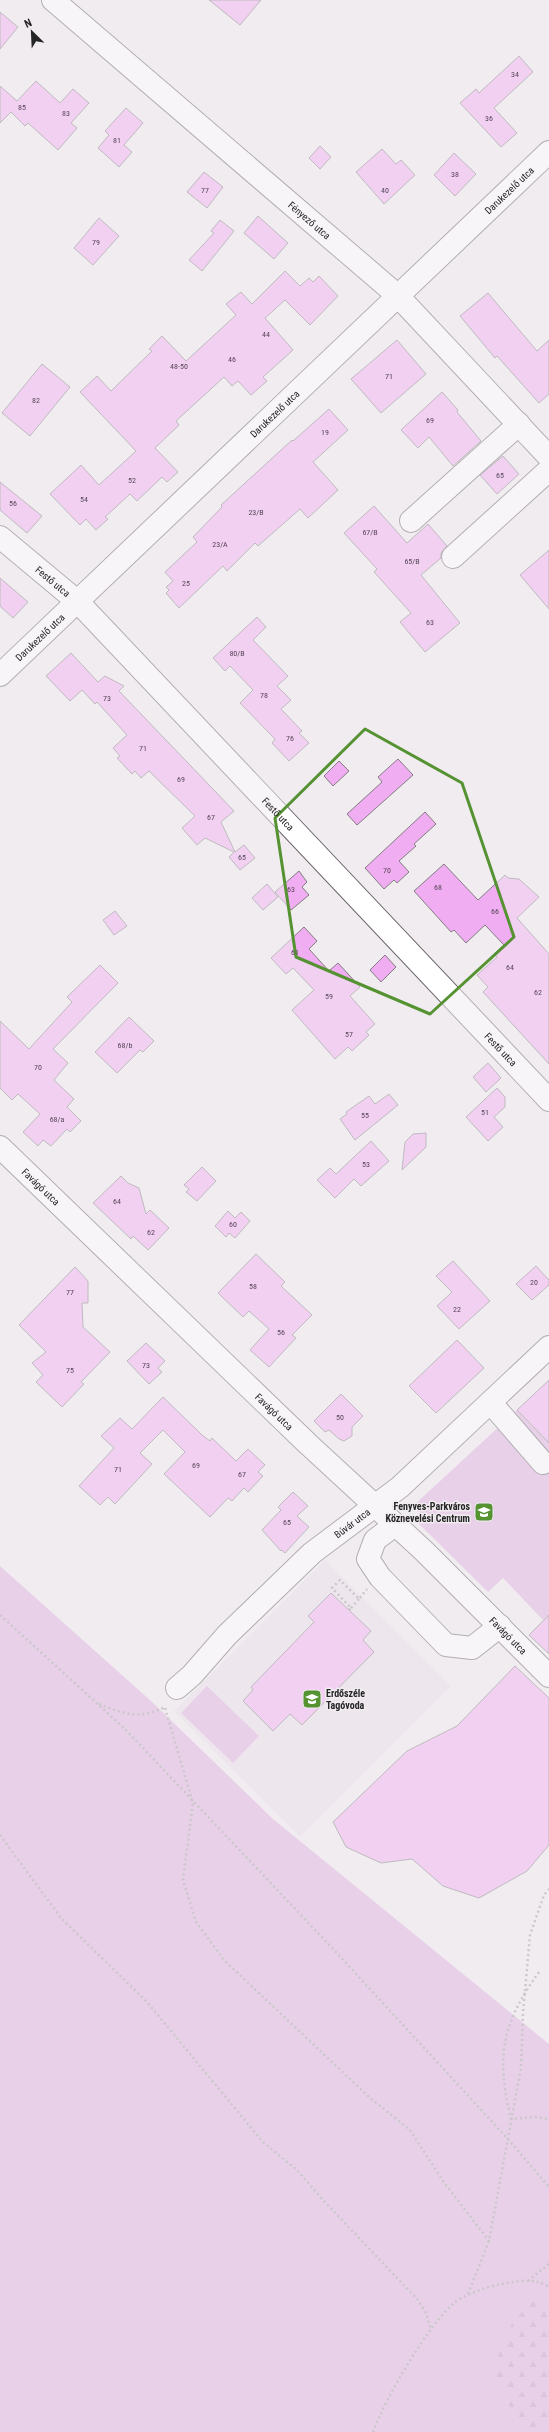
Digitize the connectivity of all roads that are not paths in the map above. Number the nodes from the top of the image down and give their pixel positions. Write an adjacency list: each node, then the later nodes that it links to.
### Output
1 (53, 0): 3 (street, Fényező utca)
2 (549, 152): 3 (street, Darukezelő utca)
3 (397, 295): 4 (street, Fényező utca); 10 (street, Darukezelő utca)
4 (519, 424): 5 (street, Fényező utca); 7 (street)
5 (549, 457)
6 (549, 470): 9 (street)
7 (411, 521)
8 (0, 537): 10 (street, Festő utca)
9 (453, 557)
10 (78, 602): 11 (street, Darukezelő utca); 12 (street, Festő utca)
11 (0, 675)
12 (549, 1100)
13 (0, 1146): 17 (street, Favágó utca)
14 (549, 1348): 15 (street, Búvár utca)
15 (491, 1403): 16 (street); 17 (street, Búvár utca)
16 (543, 1463)
17 (374, 1506): 18 (street, Favágó utca); 21 (street, Búvár utca)
18 (395, 1524): 19 (street, Favágó utca); 19 (street)
19 (500, 1626): 20 (street, Favágó utca)
20 (549, 1676)
21 (177, 1688)

